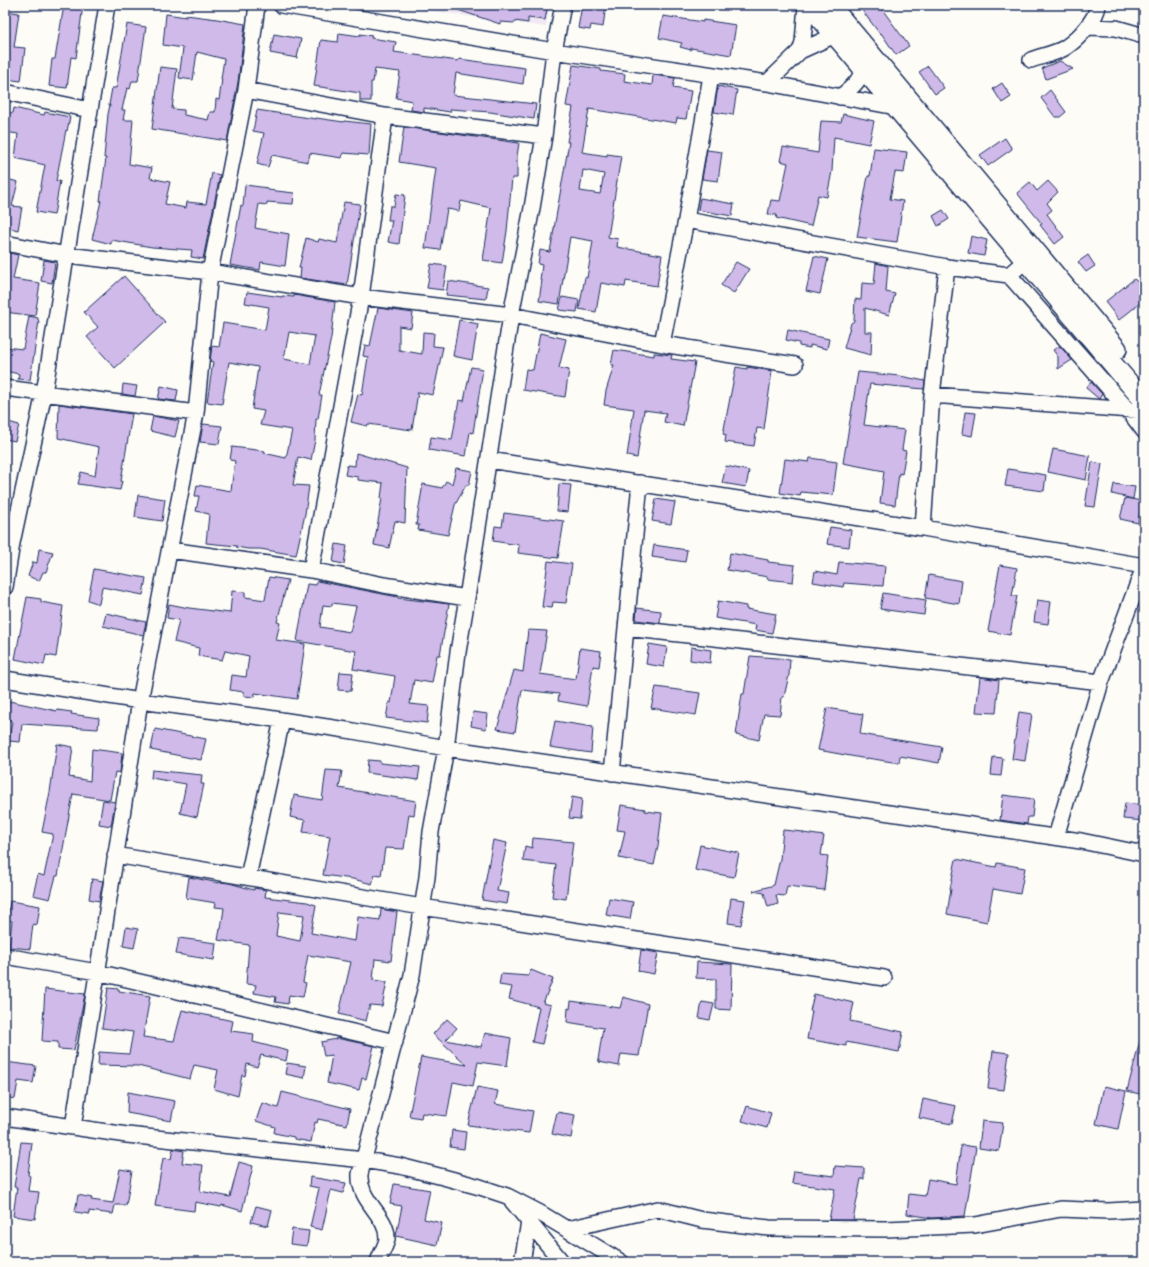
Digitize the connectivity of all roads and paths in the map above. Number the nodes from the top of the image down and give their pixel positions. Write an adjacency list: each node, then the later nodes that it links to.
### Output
1 (107, 5): 21 (street)
2 (257, 5): 17 (street)
3 (281, 5): 11 (street)
4 (563, 5): 11 (street)
5 (807, 5): 10 (main road); 12 (street)
6 (830, 5): 10 (main road)
7 (1098, 5): 8 (street)
8 (1088, 27): 9 (street); 13 (street)
9 (1144, 36)
10 (850, 38): 12 (street); 14 (main road); 14 (street); 35 (main road)
11 (554, 50): 15 (street); 23 (street)
12 (800, 51): 16 (street)
13 (1031, 60)
14 (864, 69): 19 (street); 20 (main road)
15 (711, 76): 16 (street); 24 (street)
16 (767, 84): 19 (street)
17 (246, 90): 22 (street); 29 (street)
18 (5, 92): 21 (street)
19 (840, 97): 20 (street)
20 (896, 107): 27 (main road)
21 (90, 110): 26 (street)
22 (385, 116): 23 (street); 31 (street)
23 (544, 136): 32 (street)
24 (686, 220): 28 (street); 33 (street)
25 (5, 243): 26 (street)
26 (66, 255): 29 (street); 37 (street)
27 (1025, 261): 30 (street); 39 (main road)
28 (947, 267): 30 (street); 38 (street)
29 (210, 272): 31 (street); 41 (street)
30 (1009, 275): 39 (street)
31 (361, 297): 32 (street); 49 (street)
32 (511, 315): 33 (street); 43 (street)
33 (662, 344): 34 (street)
34 (795, 365)
35 (1144, 381)
36 (5, 388): 37 (street)
37 (44, 393): 41 (street); 46 (street)
38 (932, 395): 39 (street); 45 (street)
39 (1136, 406): 40 (street); 42 (street)
40 (1144, 411)
41 (196, 413): 47 (street)
42 (1144, 431)
43 (489, 460): 44 (street); 51 (street)
44 (640, 483): 45 (street); 52 (street)
45 (923, 528): 48 (street)
46 (8, 543): 50 (street)
47 (170, 550): 49 (street); 55 (street)
48 (1144, 567): 54 (street)
49 (312, 570): 51 (street)
50 (5, 587)
51 (468, 598): 57 (street)
52 (626, 628): 54 (street); 58 (street)
53 (5, 679): 55 (street)
54 (1101, 682): 59 (street)
55 (140, 701): 56 (street); 61 (street)
56 (282, 720): 57 (street); 62 (street)
57 (446, 748): 58 (street); 63 (street)
58 (612, 773): 59 (street)
59 (1056, 837): 60 (street)
60 (1144, 854)
61 (115, 855): 62 (street); 65 (street)
62 (248, 877): 63 (street)
63 (422, 907): 66 (street); 67 (street)
64 (5, 956): 65 (street)
65 (97, 972): 67 (street); 69 (street)
66 (884, 978)
67 (395, 1042): 70 (street)
68 (5, 1117): 69 (street)
69 (73, 1127): 70 (street)
70 (364, 1160): 71 (street); 75 (street)
71 (507, 1196): 73 (street); 74 (street)
72 (1144, 1209): 74 (street)
73 (529, 1222): 76 (street); 77 (street)
74 (567, 1229): 78 (street)
75 (378, 1262)
76 (522, 1262)
77 (562, 1262)
78 (621, 1262)

